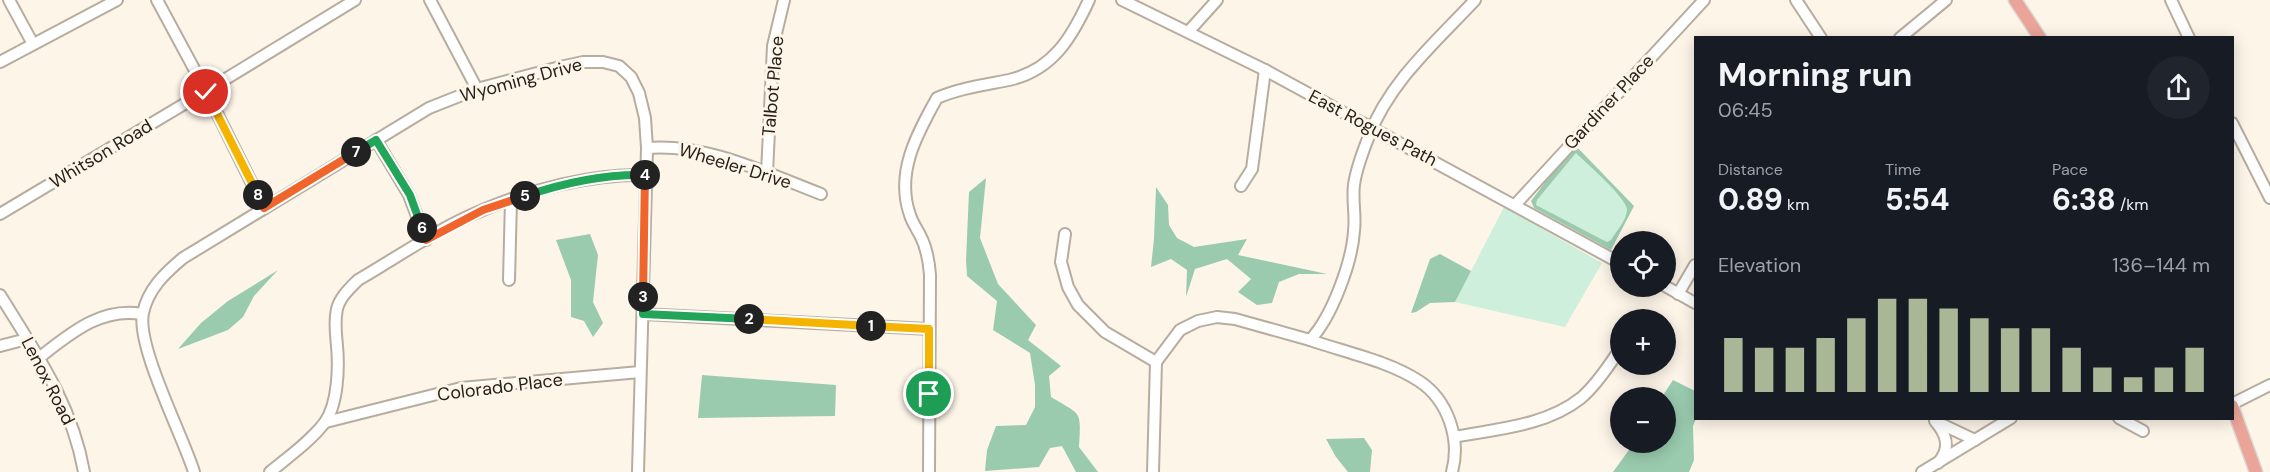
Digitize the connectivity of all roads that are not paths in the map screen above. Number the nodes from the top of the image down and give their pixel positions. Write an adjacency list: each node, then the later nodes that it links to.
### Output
1 (9, 0): 21 (street)
2 (117, 0): 21 (street)
3 (157, 0): 25 (street)
4 (355, 0): 25 (street, Whitson Road)
5 (430, 0): 24 (street)
6 (784, 0): 30 (street, Talbot Place)
7 (1089, 0): 49 (street)
8 (1122, 0): 16 (street, East Rogues Path)
9 (1217, 0): 16 (street)
10 (1475, 0): 27 (street)
11 (1704, 0): 36 (street, Gardiner Place)
12 (1796, 0): 17 (street)
13 (1946, 0): 18 (street)
14 (2015, 0): 19 (main road)
15 (2171, 0): 20 (street)
16 (1189, 31): 23 (street, East Rogues Path)
17 (1820, 36)
18 (1902, 36)
19 (2039, 36)
20 (2188, 36)
21 (33, 44): 22 (street)
22 (0, 62)
23 (1264, 70): 27 (street, East Rogues Path); 32 (street)
24 (477, 88): 28 (street, Wyoming Drive); 29 (street, Wyoming Drive)
25 (206, 92): 37 (street); 38 (street, Whitson Road)
26 (2234, 127): 34 (street)
27 (1373, 128): 36 (street, East Rogues Path); 51 (street)
28 (376, 140): 37 (street, Wyoming Drive); 40 (street)
29 (647, 148): 30 (street, Wheeler Drive); 31 (street, Wyoming Drive)
30 (767, 173): 33 (street, Wheeler Drive)
31 (645, 175): 35 (street); 48 (street, Wyoming Drive)
32 (1240, 186)
33 (821, 194)
34 (2270, 198)
35 (511, 200): 40 (street); 43 (street)
36 (1515, 205): 41 (street, East Rogues Path)
37 (264, 208): 47 (street, Wyoming Drive)
38 (0, 214)
39 (1065, 234): 54 (street)
40 (426, 240): 63 (street)
41 (1610, 257)
42 (1694, 267): 44 (street)
43 (509, 280)
44 (1678, 294): 46 (street)
45 (0, 295): 50 (street, Lenox Road)
46 (1694, 302)
47 (142, 314): 53 (street); 69 (street)
48 (643, 314): 49 (street); 56 (street, Wyoming Drive)
49 (929, 329): 72 (street)
50 (27, 339): 52 (street); 53 (street, Lenox Road)
51 (1310, 340): 54 (street); 65 (street)
52 (0, 346)
53 (40, 357): 68 (street, Lenox Road)
54 (1156, 362): 73 (street)
55 (1610, 364): 65 (street)
56 (640, 372): 63 (street, Colorado Place); 71 (street, Wyoming Drive)
57 (2270, 385): 58 (street)
58 (2234, 404)
59 (2234, 411): 76 (main road)
60 (1933, 420): 66 (street); 67 (street)
61 (2008, 420): 66 (street)
62 (2123, 420): 64 (street)
63 (326, 422): 70 (street)
64 (2144, 431)
65 (1454, 437): 74 (street)
66 (1975, 440): 67 (street)
67 (1935, 465): 75 (street)
68 (84, 472)
69 (194, 472)
70 (270, 472)
71 (638, 472)
72 (929, 472)
73 (1153, 472)
74 (1452, 472)
75 (1922, 472)
76 (2256, 472)

